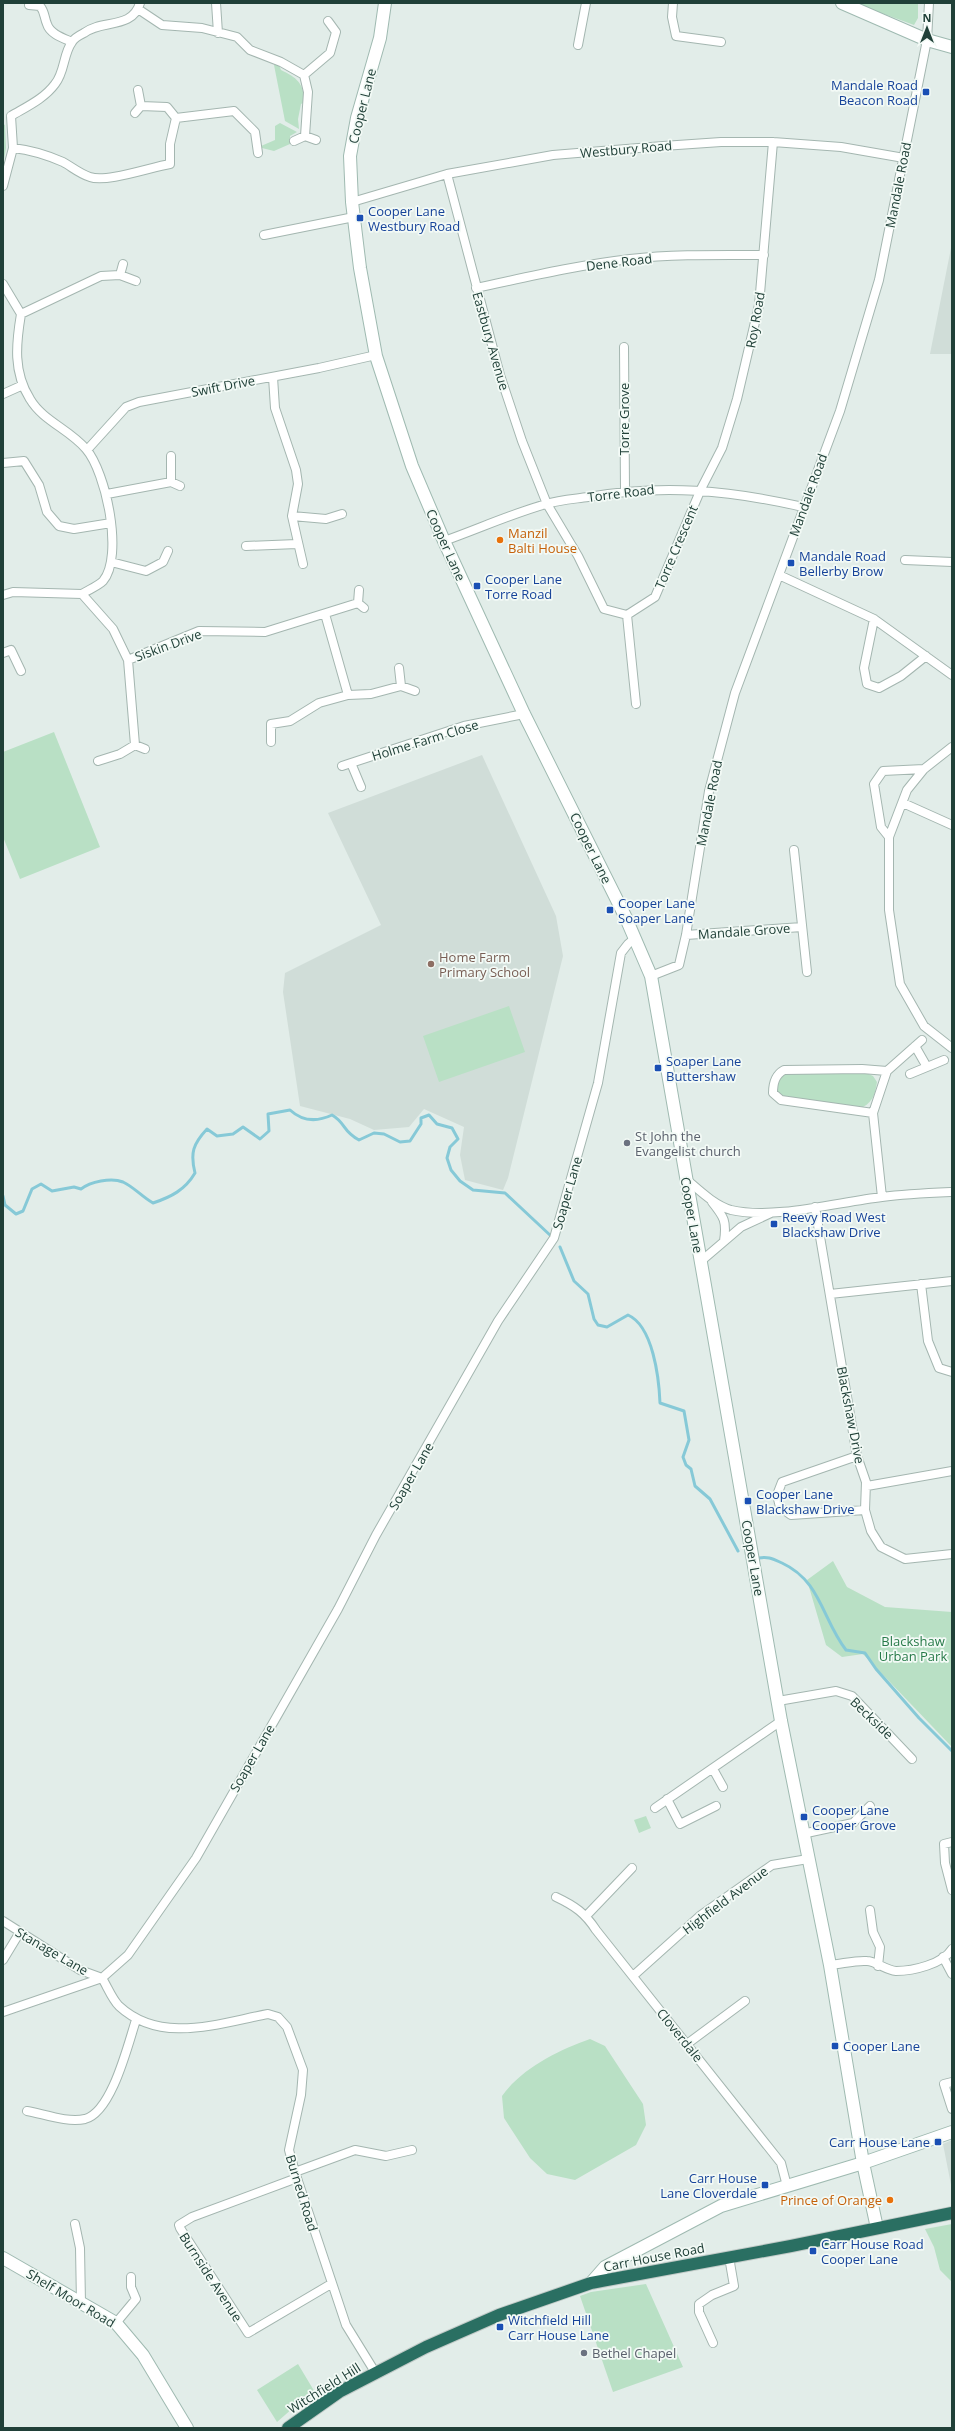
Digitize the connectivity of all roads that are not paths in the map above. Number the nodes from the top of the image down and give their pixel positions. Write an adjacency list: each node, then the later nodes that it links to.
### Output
1 (216, 3): 11 (street)
2 (385, 3): 32 (main road, Cooper Lane)
3 (586, 3): 15 (street)
4 (673, 3): 14 (street)
5 (842, 3): 12 (main road)
6 (929, 3): 12 (street, Mandale Road)
7 (29, 5): 8 (street)
8 (42, 5): 13 (street)
9 (139, 6): 11 (street); 13 (street)
10 (328, 21): 17 (street)
11 (218, 33): 17 (street)
12 (927, 40): 16 (main road); 29 (street, Mandale Road)
13 (72, 42): 21 (street)
14 (721, 42)
15 (578, 45)
16 (952, 47)
17 (304, 75): 23 (street)
18 (138, 90): 19 (street)
19 (141, 106): 20 (street); 22 (street)
20 (135, 113)
21 (7, 116): 27 (street)
22 (176, 118): 27 (street); 28 (street)
23 (305, 136): 24 (street); 25 (street)
24 (316, 140)
25 (294, 141)
26 (773, 142): 29 (street, Westbury Road); 30 (street, Westbury Road); 35 (street, Roy Road)
27 (13, 148): 31 (street)
28 (258, 153)
29 (904, 158): 56 (street, Mandale Road)
30 (447, 174): 32 (street, Westbury Road); 40 (street, Eastbury Avenue)
31 (3, 186)
32 (352, 202): 33 (main road, Cooper Lane)
33 (354, 217): 34 (street); 43 (main road, Cooper Lane)
34 (264, 235)
35 (764, 255): 40 (street, Dene Road); 52 (street, Roy Road)
36 (123, 264): 37 (street)
37 (120, 274): 38 (street); 41 (street)
38 (136, 281)
39 (3, 284): 41 (street)
40 (476, 288): 55 (street, Eastbury Avenue)
41 (21, 314): 45 (street)
42 (624, 347): 53 (street, Torre Grove)
43 (376, 355): 44 (street, Swift Drive); 60 (main road, Cooper Lane)
44 (273, 377): 47 (street, Swift Drive); 58 (street)
45 (23, 385): 46 (street); 47 (street)
46 (3, 394)
47 (87, 450): 54 (street)
48 (171, 456): 50 (street)
49 (3, 462): 59 (street)
50 (171, 482): 51 (street); 54 (street)
51 (180, 486)
52 (701, 489): 53 (street, Torre Road); 56 (street, Torre Road); 73 (street, Torre Crescent)
53 (625, 491): 55 (street, Torre Road)
54 (107, 494): 59 (street)
55 (547, 504): 60 (street, Torre Road); 73 (street)
56 (804, 507): 68 (street, Mandale Road)
57 (342, 514): 58 (street)
58 (292, 516): 61 (street)
59 (111, 523): 65 (street)
60 (444, 541): 85 (main road, Cooper Lane)
61 (297, 544): 62 (street); 67 (street)
62 (246, 546)
63 (168, 551): 65 (street)
64 (905, 560): 66 (street)
65 (111, 562): 70 (street)
66 (952, 562)
67 (303, 564)
68 (779, 575): 74 (street); 100 (street, Mandale Road)
69 (359, 590): 72 (street, Siskin Drive)
70 (82, 594): 71 (street); 77 (street)
71 (3, 595)
72 (325, 614): 77 (street, Siskin Drive); 83 (street)
73 (627, 614): 84 (street)
74 (874, 619): 76 (street); 76 (street)
75 (3, 653): 79 (street)
76 (926, 656): 80 (street)
77 (128, 660): 87 (street)
78 (399, 668): 81 (street)
79 (21, 671)
80 (952, 675)
81 (401, 686): 82 (street); 83 (street)
82 (415, 690)
83 (348, 695): 86 (street)
84 (636, 704)
85 (524, 714): 91 (street, Holme Farm Close); 101 (main road, Cooper Lane)
86 (271, 742)
87 (134, 745): 89 (street); 90 (street)
88 (952, 747): 93 (street)
89 (145, 749)
90 (98, 761)
91 (351, 763): 92 (street, Holme Farm Close); 94 (street)
92 (342, 766)
93 (924, 769): 95 (street); 97 (street)
94 (361, 788)
95 (903, 803): 96 (street); 97 (street)
96 (952, 825)
97 (889, 837): 106 (street)
98 (794, 850): 99 (street, Mandale Grove)
99 (802, 927): 100 (street, Mandale Grove); 102 (street, Mandale Grove)
100 (686, 935): 103 (street, Mandale Road)
101 (635, 938): 103 (main road, Cooper Lane); 155 (street, Soaper Lane)
102 (807, 972)
103 (651, 976): 112 (main road, Cooper Lane)
104 (922, 1040): 105 (street)
105 (915, 1046): 108 (street); 109 (street)
106 (952, 1048)
107 (944, 1060): 108 (street)
108 (927, 1067): 110 (street)
109 (887, 1071): 111 (street); 111 (street)
110 (910, 1074)
111 (873, 1113): 114 (street)
112 (685, 1179): 115 (street); 119 (main road, Cooper Lane)
113 (952, 1192): 114 (street)
114 (882, 1197): 116 (street)
115 (710, 1199): 117 (street); 118 (street)
116 (815, 1207): 117 (street); 122 (street, Blackshaw Drive)
117 (774, 1212): 118 (street)
118 (724, 1241): 119 (street)
119 (700, 1262): 129 (main road, Cooper Lane)
120 (952, 1281): 121 (street)
121 (921, 1284): 122 (street); 123 (street)
122 (830, 1294): 124 (street, Blackshaw Drive)
123 (952, 1372)
124 (857, 1456): 126 (street, Blackshaw Drive); 127 (street)
125 (952, 1471): 126 (street)
126 (867, 1486): 127 (street, Blackshaw Drive)
127 (865, 1510): 128 (street, Blackshaw Drive)
128 (952, 1554)
129 (778, 1701): 130 (main road, Cooper Lane); 131 (street, Beckside)
130 (781, 1721): 132 (street); 138 (main road, Cooper Lane)
131 (912, 1759)
132 (713, 1769): 133 (street); 134 (street)
133 (723, 1787)
134 (667, 1799): 135 (street); 137 (street)
135 (716, 1806)
136 (870, 1806): 138 (street)
137 (655, 1808)
138 (802, 1834): 140 (main road, Cooper Lane)
139 (952, 1842): 142 (street)
140 (808, 1859): 151 (main road, Cooper Lane); 154 (street, Highfield Avenue)
141 (632, 1868): 145 (street)
142 (952, 1890)
143 (556, 1897): 145 (street, Cloverdale)
144 (870, 1910): 152 (street)
145 (587, 1915): 154 (street, Cloverdale)
146 (3, 1921): 147 (street, Stanage Lane)
147 (20, 1932): 150 (street); 155 (street, Stanage Lane)
148 (952, 1949): 149 (street)
149 (943, 1957): 152 (street); 153 (street)
150 (3, 1960)
151 (830, 1965): 152 (street); 165 (main road, Cooper Lane)
152 (878, 1966)
153 (952, 1974)
154 (633, 1976): 159 (street, Cloverdale)
155 (102, 1978): 157 (street); 158 (street, Burned Road)
156 (745, 2001): 159 (street)
157 (3, 2012)
158 (136, 2020): 162 (street); 166 (street, Burned Road)
159 (687, 2044): 167 (street, Cloverdale)
160 (952, 2082): 161 (street)
161 (952, 2109)
162 (27, 2111)
163 (952, 2132): 165 (main road)
164 (412, 2150): 166 (street)
165 (863, 2163): 167 (main road); 170 (main road, Cooper Lane)
166 (296, 2175): 175 (street, Burned Road); 175 (street, Burnside Avenue)
167 (787, 2186): 174 (main road)
168 (952, 2213): 170 (highway, Carr House Road)
169 (75, 2224): 176 (street)
170 (877, 2228): 171 (highway, Carr House Road)
171 (729, 2257): 174 (highway, Carr House Road); 178 (street)
172 (3, 2258): 176 (main road, Shelf Moor Road)
173 (131, 2277): 177 (street)
174 (592, 2283): 179 (highway, Carr House Road)
175 (331, 2284): 179 (street, Burned Road)
176 (81, 2303): 177 (main road, Shelf Moor Road)
177 (116, 2323): 180 (main road, Shelf Moor Road)
178 (713, 2343)
179 (375, 2372): 181 (highway, Witchfield Hill)
180 (187, 2427)
181 (288, 2428)

